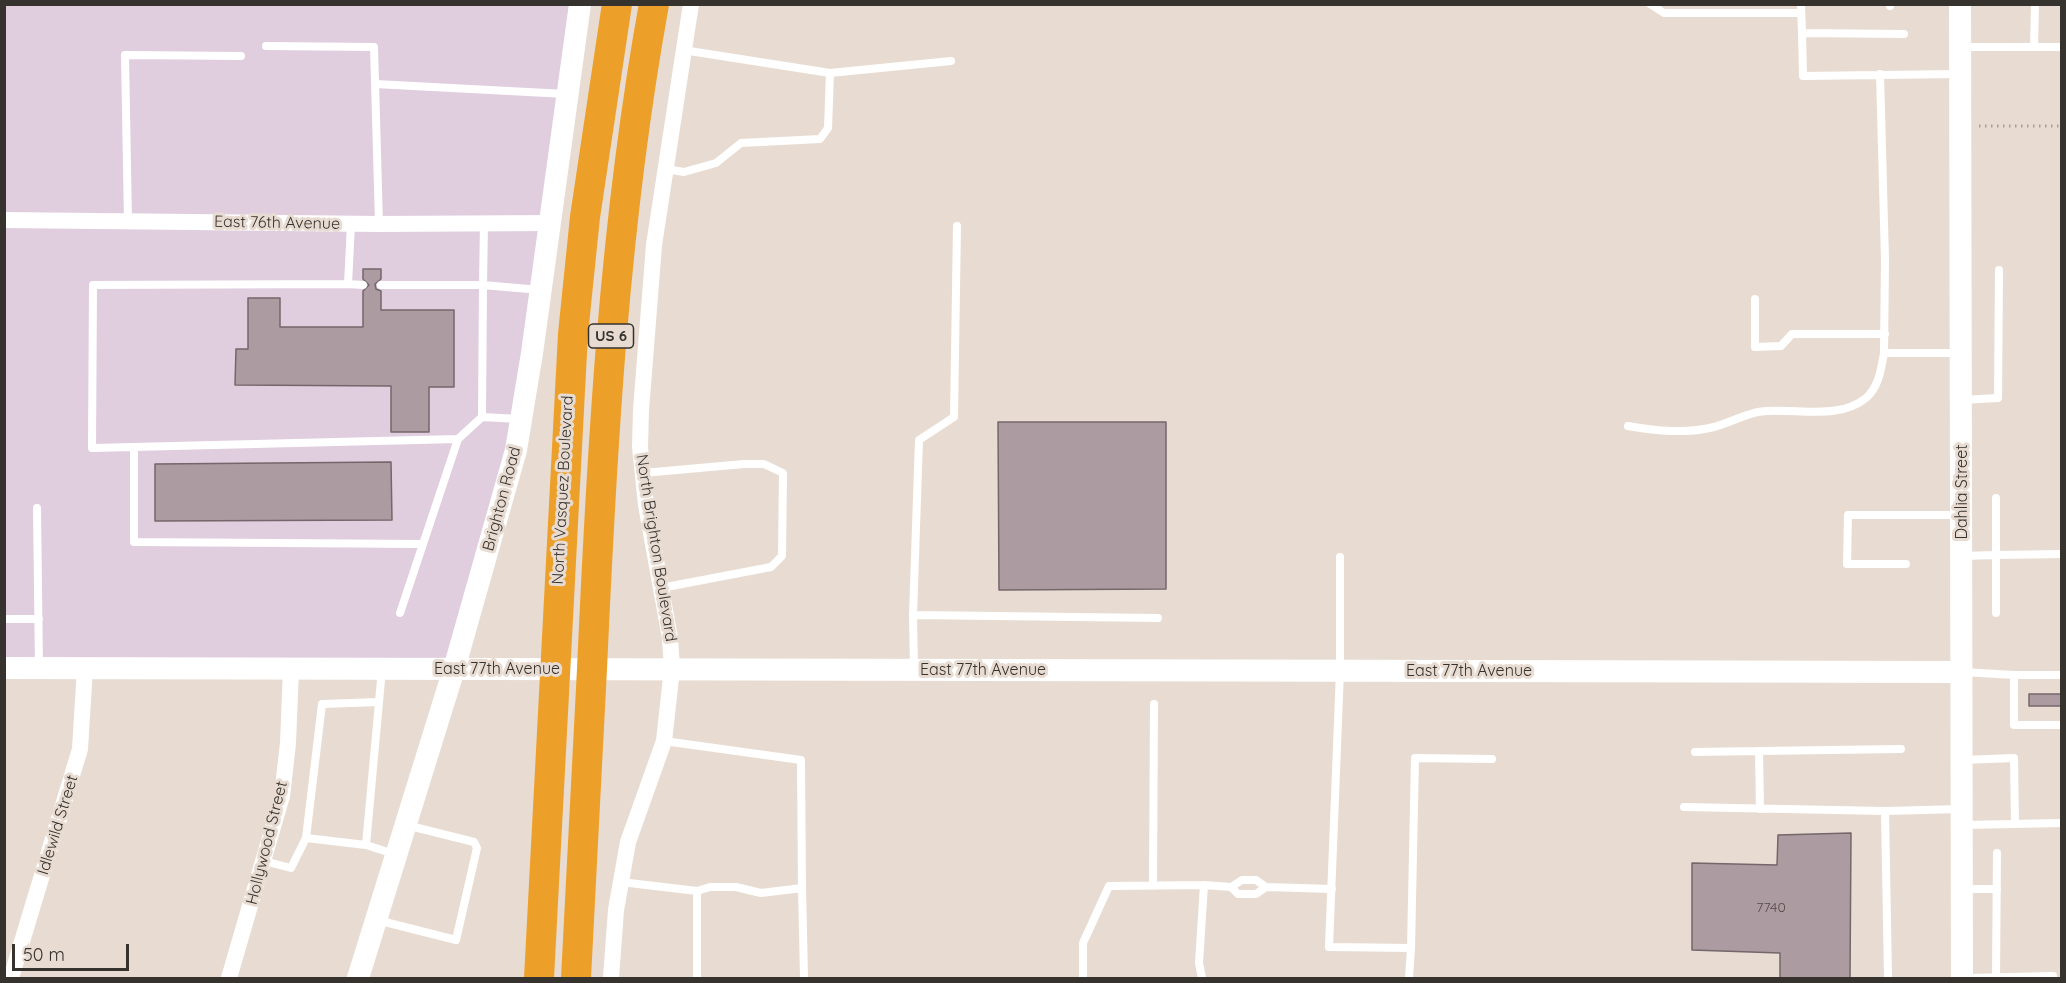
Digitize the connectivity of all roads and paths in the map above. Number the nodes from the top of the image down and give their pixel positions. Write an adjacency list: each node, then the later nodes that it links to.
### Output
1 (580, 4): 22 (street, Brighton Road)
2 (617, 4): 72 (highway, North Vasquez Boulevard / US 6)
3 (654, 4): 73 (highway, US 6)
4 (691, 4): 15 (street, North Brighton Boulevard)
5 (1650, 4): 8 (lane)
6 (1960, 4): 12 (street, Dahlia Street)
7 (2035, 4): 13 (lane)
8 (1801, 9): 9 (lane)
9 (1802, 33): 10 (lane); 19 (lane)
10 (1904, 34)
11 (266, 46): 21 (lane)
12 (1960, 47): 13 (lane); 20 (street, Dahlia Street)
13 (2034, 47): 14 (lane)
14 (2061, 47)
15 (683, 50): 18 (lane); 25 (street, North Brighton Boulevard)
16 (241, 56): 27 (lane)
17 (951, 62): 18 (lane)
18 (830, 73): 25 (lane)
19 (1880, 74): 20 (lane); 40 (lane)
20 (1960, 74): 23 (street, Dahlia Street)
21 (375, 84): 22 (lane); 31 (lane)
22 (568, 94): 28 (street, Brighton Road)
23 (1960, 125): 24 (path); 41 (street, Dahlia Street)
24 (2061, 126)
25 (665, 169): 49 (street, North Brighton Boulevard)
26 (4, 220): 27 (street, East 76th Avenue)
27 (128, 222): 29 (street, East 76th Avenue)
28 (550, 223): 30 (street, East 76th Avenue); 38 (street, Brighton Road)
29 (351, 224): 31 (street, East 76th Avenue); 34 (lane)
30 (484, 224): 31 (street, East 76th Avenue); 37 (lane)
31 (379, 225)
32 (957, 226): 62 (lane)
33 (1999, 270): 43 (lane)
34 (348, 284): 35 (lane); 48 (lane)
35 (363, 285)
36 (381, 285): 37 (lane)
37 (483, 285): 38 (lane); 44 (lane)
38 (540, 290): 45 (street, Brighton Road)
39 (1755, 299): 40 (lane)
40 (1885, 334): 42 (lane)
41 (1961, 352): 42 (lane); 43 (street, Dahlia Street)
42 (1884, 353): 46 (lane)
43 (1961, 400): 52 (street, Dahlia Street)
44 (482, 417): 45 (lane); 47 (lane)
45 (522, 420): 71 (street, Brighton Road)
46 (1628, 426)
47 (458, 439): 48 (lane); 53 (lane)
48 (134, 447): 53 (lane)
49 (643, 473): 59 (street, North Brighton Boulevard); 59 (lane)
50 (1996, 498): 55 (lane)
51 (37, 508): 64 (lane)
52 (1962, 514): 56 (street, Dahlia Street); 58 (lane)
53 (423, 544): 60 (lane)
54 (2061, 554): 55 (lane)
55 (1996, 555): 56 (lane); 61 (lane)
56 (1962, 556): 77 (street, Dahlia Street)
57 (1340, 557): 76 (lane)
58 (1906, 564)
59 (661, 588): 74 (street, North Brighton Boulevard)
60 (400, 613)
61 (1996, 613)
62 (913, 615): 65 (lane); 75 (lane)
63 (4, 618): 64 (lane)
64 (39, 618): 67 (lane)
65 (1158, 618)
66 (4, 668): 67 (street, East 77th Avenue)
67 (39, 668): 68 (street, East 77th Avenue)
68 (85, 668): 69 (street, East 77th Avenue); 114 (street, Idlewild Street)
69 (291, 669): 70 (street, East 77th Avenue); 100 (street, Hollywood Street)
70 (382, 669): 71 (street, East 77th Avenue); 80 (lane)
71 (454, 669): 72 (street, East 77th Avenue); 95 (street, Brighton Road)
72 (553, 669): 73 (street, East 77th Avenue); 117 (highway, North Vasquez Boulevard / US 6)
73 (592, 669): 74 (street, East 77th Avenue); 118 (highway, US 6)
74 (672, 669): 75 (street, East 77th Avenue); 83 (street, North Brighton Boulevard)
75 (914, 670): 76 (street, East 77th Avenue)
76 (1340, 671): 77 (street, East 77th Avenue); 107 (lane)
77 (1962, 672): 78 (lane); 88 (street, Dahlia Street)
78 (2014, 675): 79 (lane); 82 (lane)
79 (2061, 675)
80 (379, 702): 96 (lane); 97 (lane)
81 (1154, 704): 103 (lane)
82 (2061, 725)
83 (664, 741): 101 (street, North Brighton Boulevard); 106 (lane)
84 (1901, 749): 85 (lane)
85 (1759, 751): 86 (lane); 90 (lane)
86 (1695, 752)
87 (1492, 759): 112 (lane)
88 (1964, 760): 92 (street, Dahlia Street); 94 (lane)
89 (1684, 807): 90 (lane)
90 (1760, 809): 91 (lane)
91 (1885, 811): 92 (lane); 125 (lane)
92 (1963, 817): 94 (lane); 108 (street, Dahlia Street)
93 (2061, 823): 94 (lane)
94 (2015, 824)
95 (406, 825): 99 (street, Brighton Road); 111 (lane)
96 (306, 838): 97 (lane); 100 (lane)
97 (366, 845): 99 (lane)
98 (1997, 853): 109 (lane)
99 (396, 855): 111 (street, Brighton Road)
100 (264, 861): 115 (street, Hollywood Street)
101 (621, 882): 110 (lane); 119 (street, North Brighton Boulevard)
102 (1204, 885): 103 (lane); 104 (lane); 123 (lane)
103 (1153, 886): 122 (lane)
104 (1231, 887): 105 (lane); 105 (lane)
105 (1266, 887): 107 (lane)
106 (802, 888): 110 (lane); 121 (lane)
107 (1332, 889): 112 (lane)
108 (1963, 889): 109 (lane); 126 (street, Dahlia Street)
109 (1997, 889): 113 (lane)
110 (697, 891): 120 (lane)
111 (376, 920): 116 (street, Brighton Road)
112 (1411, 948): 124 (lane)
113 (1996, 977): 127 (lane); 128 (lane)
114 (11, 978)
115 (229, 978)
116 (358, 978)
117 (538, 978)
118 (576, 978)
119 (611, 978)
120 (697, 978)
121 (804, 978)
122 (1083, 978)
123 (1202, 978)
124 (1409, 978)
125 (1888, 978)
126 (1962, 978)
127 (1969, 978)
128 (2053, 978)

